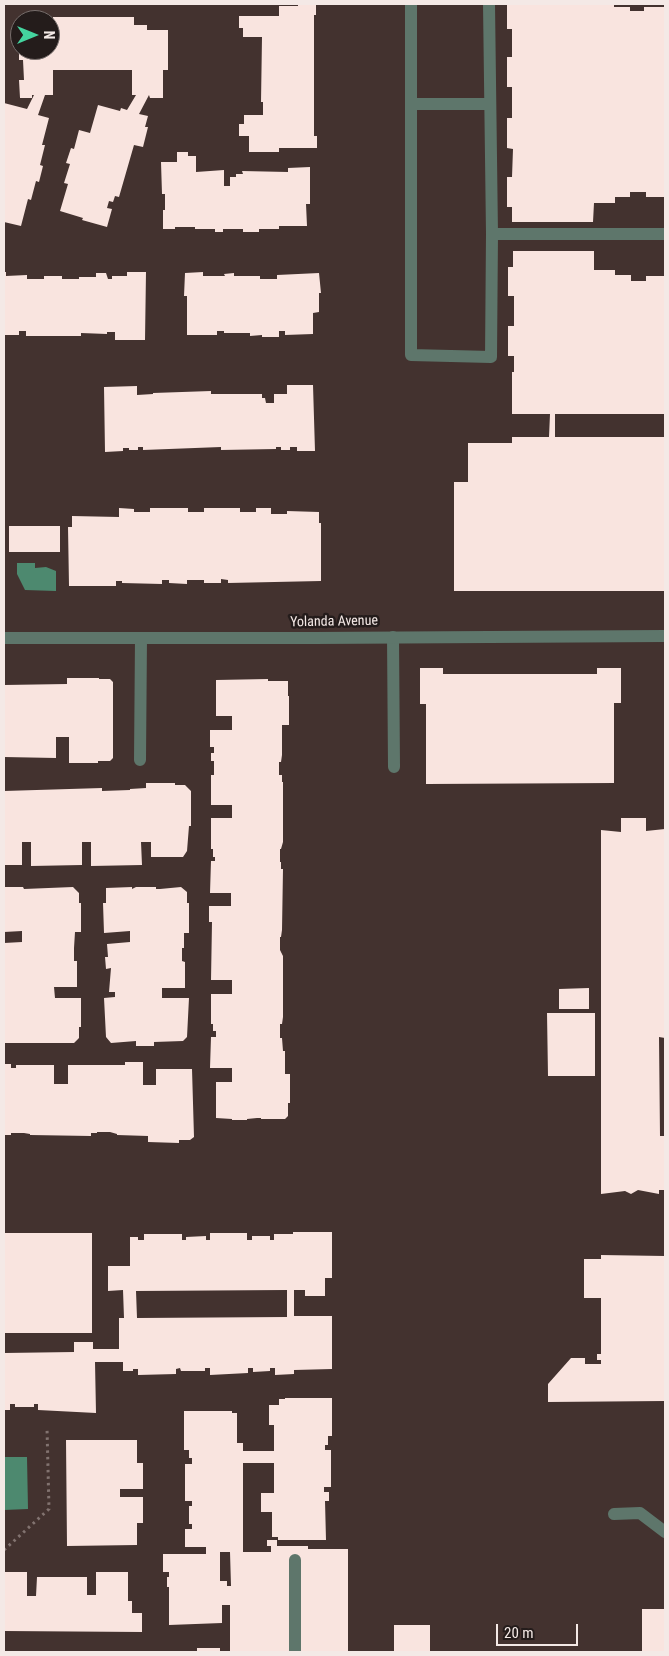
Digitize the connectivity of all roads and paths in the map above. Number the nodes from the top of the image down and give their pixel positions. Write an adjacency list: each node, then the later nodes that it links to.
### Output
1 (411, 4): 3 (street)
2 (489, 4): 4 (street)
3 (412, 104): 4 (street); 5 (street)
4 (490, 104): 5 (street)
5 (492, 234): 6 (street)
6 (665, 234)
7 (393, 636): 8 (street, Yolanda Avenue); 10 (street, Yolanda Avenue); 12 (street)
8 (665, 636)
9 (4, 638): 10 (street, Yolanda Avenue)
10 (141, 638): 11 (street)
11 (140, 760)
12 (394, 767)
13 (47, 1428): 16 (path)
14 (614, 1514): 15 (street)
15 (665, 1532)
16 (4, 1550)
17 (295, 1560): 18 (street)
18 (295, 1652)

